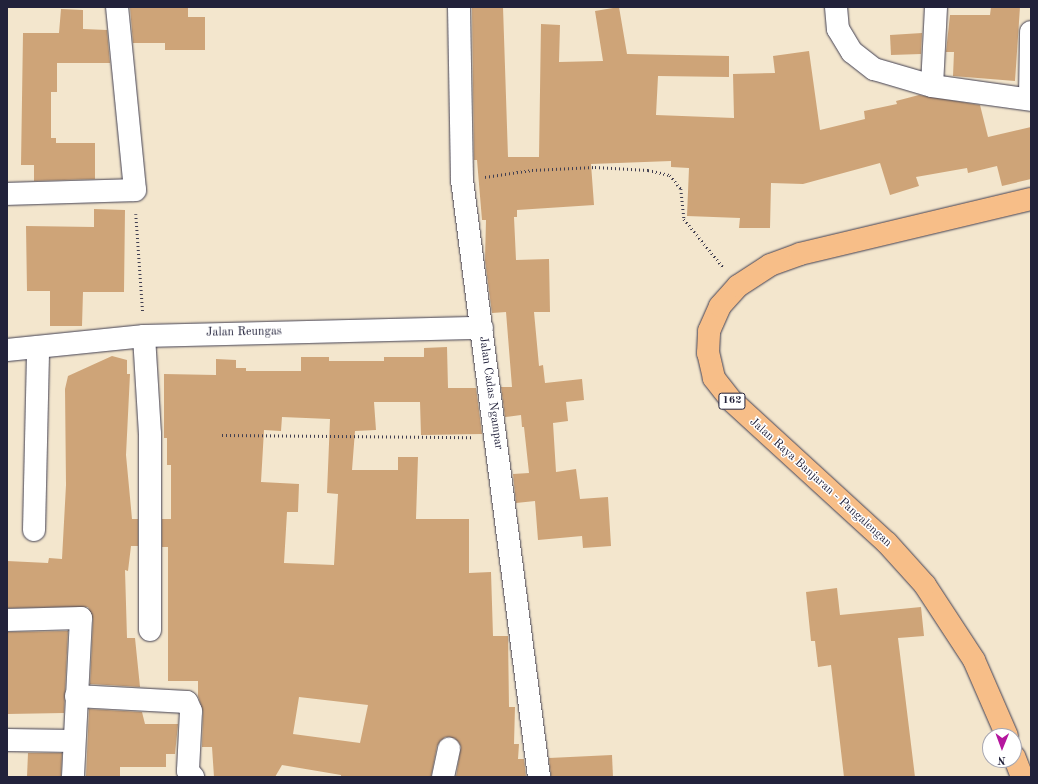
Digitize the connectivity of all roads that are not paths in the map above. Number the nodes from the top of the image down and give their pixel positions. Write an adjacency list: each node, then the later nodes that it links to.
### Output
1 (117, 7): 8 (street)
2 (459, 7): 10 (street, Jalan Cadas Ngampar)
3 (836, 7): 6 (street)
4 (936, 7): 6 (street)
5 (1031, 32): 7 (street)
6 (932, 86): 7 (street)
7 (1030, 99)
8 (7, 194)
9 (1031, 200): 18 (main road, Jalan Raya Banjaran - Pangalengan / 162)
10 (482, 328): 11 (street, Jalan Reungas); 25 (street, Jalan Cadas Ngampar)
11 (144, 336): 12 (street, Jalan Reungas); 16 (street)
12 (38, 347): 13 (street, Jalan Reungas); 14 (street)
13 (7, 350)
14 (34, 530)
15 (7, 620): 17 (street)
16 (150, 630)
17 (76, 696): 20 (street); 23 (street)
18 (1004, 728)
19 (7, 740): 20 (street)
20 (74, 741): 22 (street)
21 (449, 748): 24 (street)
22 (73, 777)
23 (193, 777)
24 (443, 777)
25 (539, 777)

